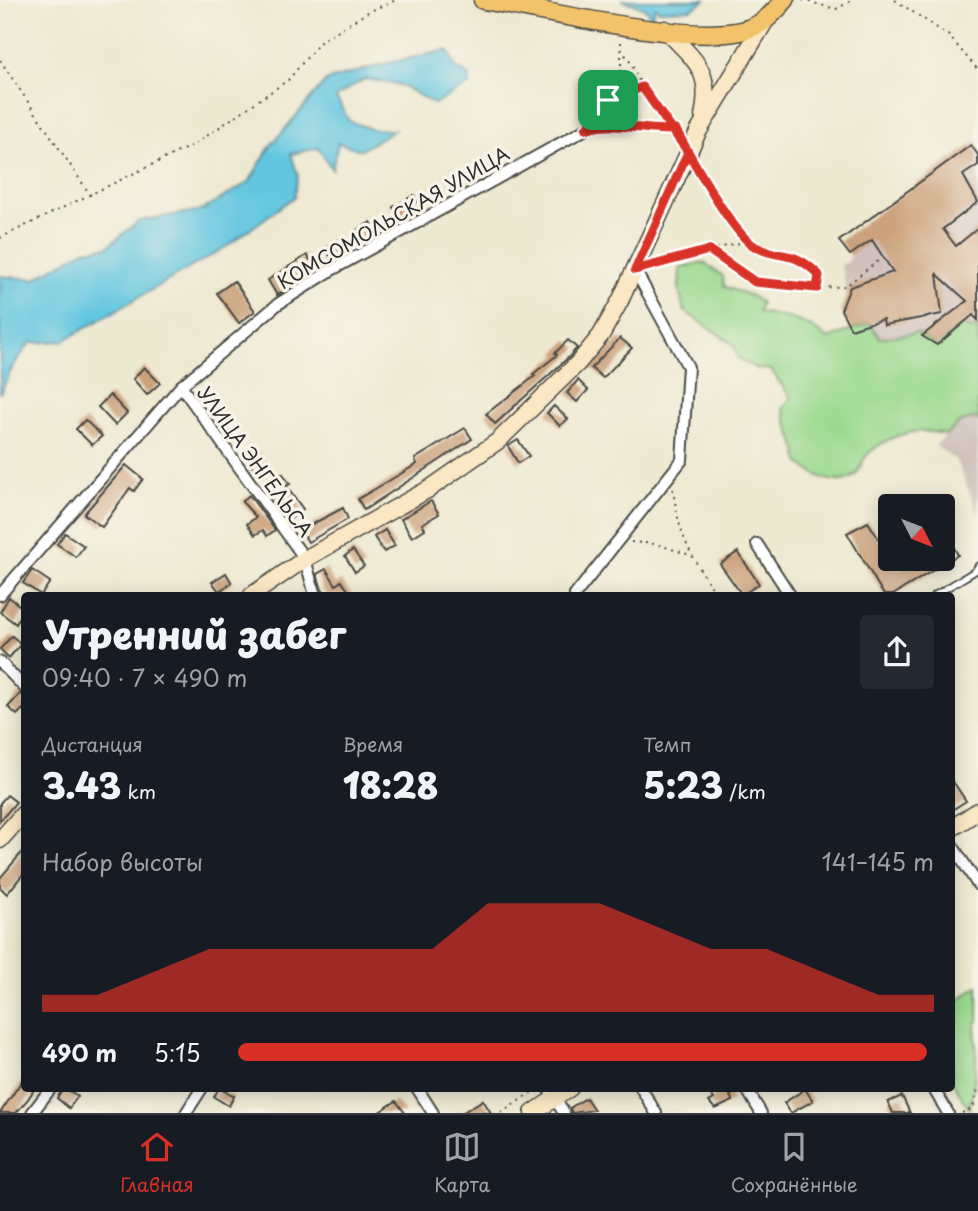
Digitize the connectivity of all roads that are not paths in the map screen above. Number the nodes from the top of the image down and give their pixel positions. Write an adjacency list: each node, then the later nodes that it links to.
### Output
1 (483, 0): 4 (main road)
2 (785, 0): 3 (main road)
3 (766, 20): 4 (main road); 6 (street)
4 (665, 29): 6 (street)
5 (586, 129): 8 (street, КОМСОМОЛЬСКАЯ УЛИЦА)
6 (698, 132): 7 (street)
7 (635, 270): 10 (street); 14 (street)
8 (181, 386): 10 (street, УЛИЦА ЭНГЕЛЬСА); 17 (street, КОМСОМОЛЬСКАЯ УЛИЦА)
9 (757, 544): 15 (street)
10 (305, 559): 12 (street); 13 (street, УЛИЦА ЭНГЕЛЬСА)
11 (978, 566): 16 (lane)
12 (256, 592)
13 (314, 592)
14 (577, 592)
15 (788, 592)
16 (939, 592)
17 (0, 595)
18 (0, 662): 19 (street)
19 (21, 684)
20 (978, 811): 22 (street)
21 (21, 816): 23 (street)
22 (955, 826)
23 (0, 840)
24 (955, 850): 25 (street)
25 (978, 885)
26 (48, 1092): 33 (street)
27 (199, 1092): 34 (street)
28 (420, 1092): 35 (street)
29 (643, 1092): 38 (street)
30 (748, 1092): 39 (street)
31 (935, 1092): 40 (street)
32 (552, 1094): 36 (street); 37 (street)
33 (32, 1113)
34 (186, 1113)
35 (433, 1113)
36 (533, 1113)
37 (565, 1113)
38 (656, 1113)
39 (761, 1113)
40 (948, 1113)

